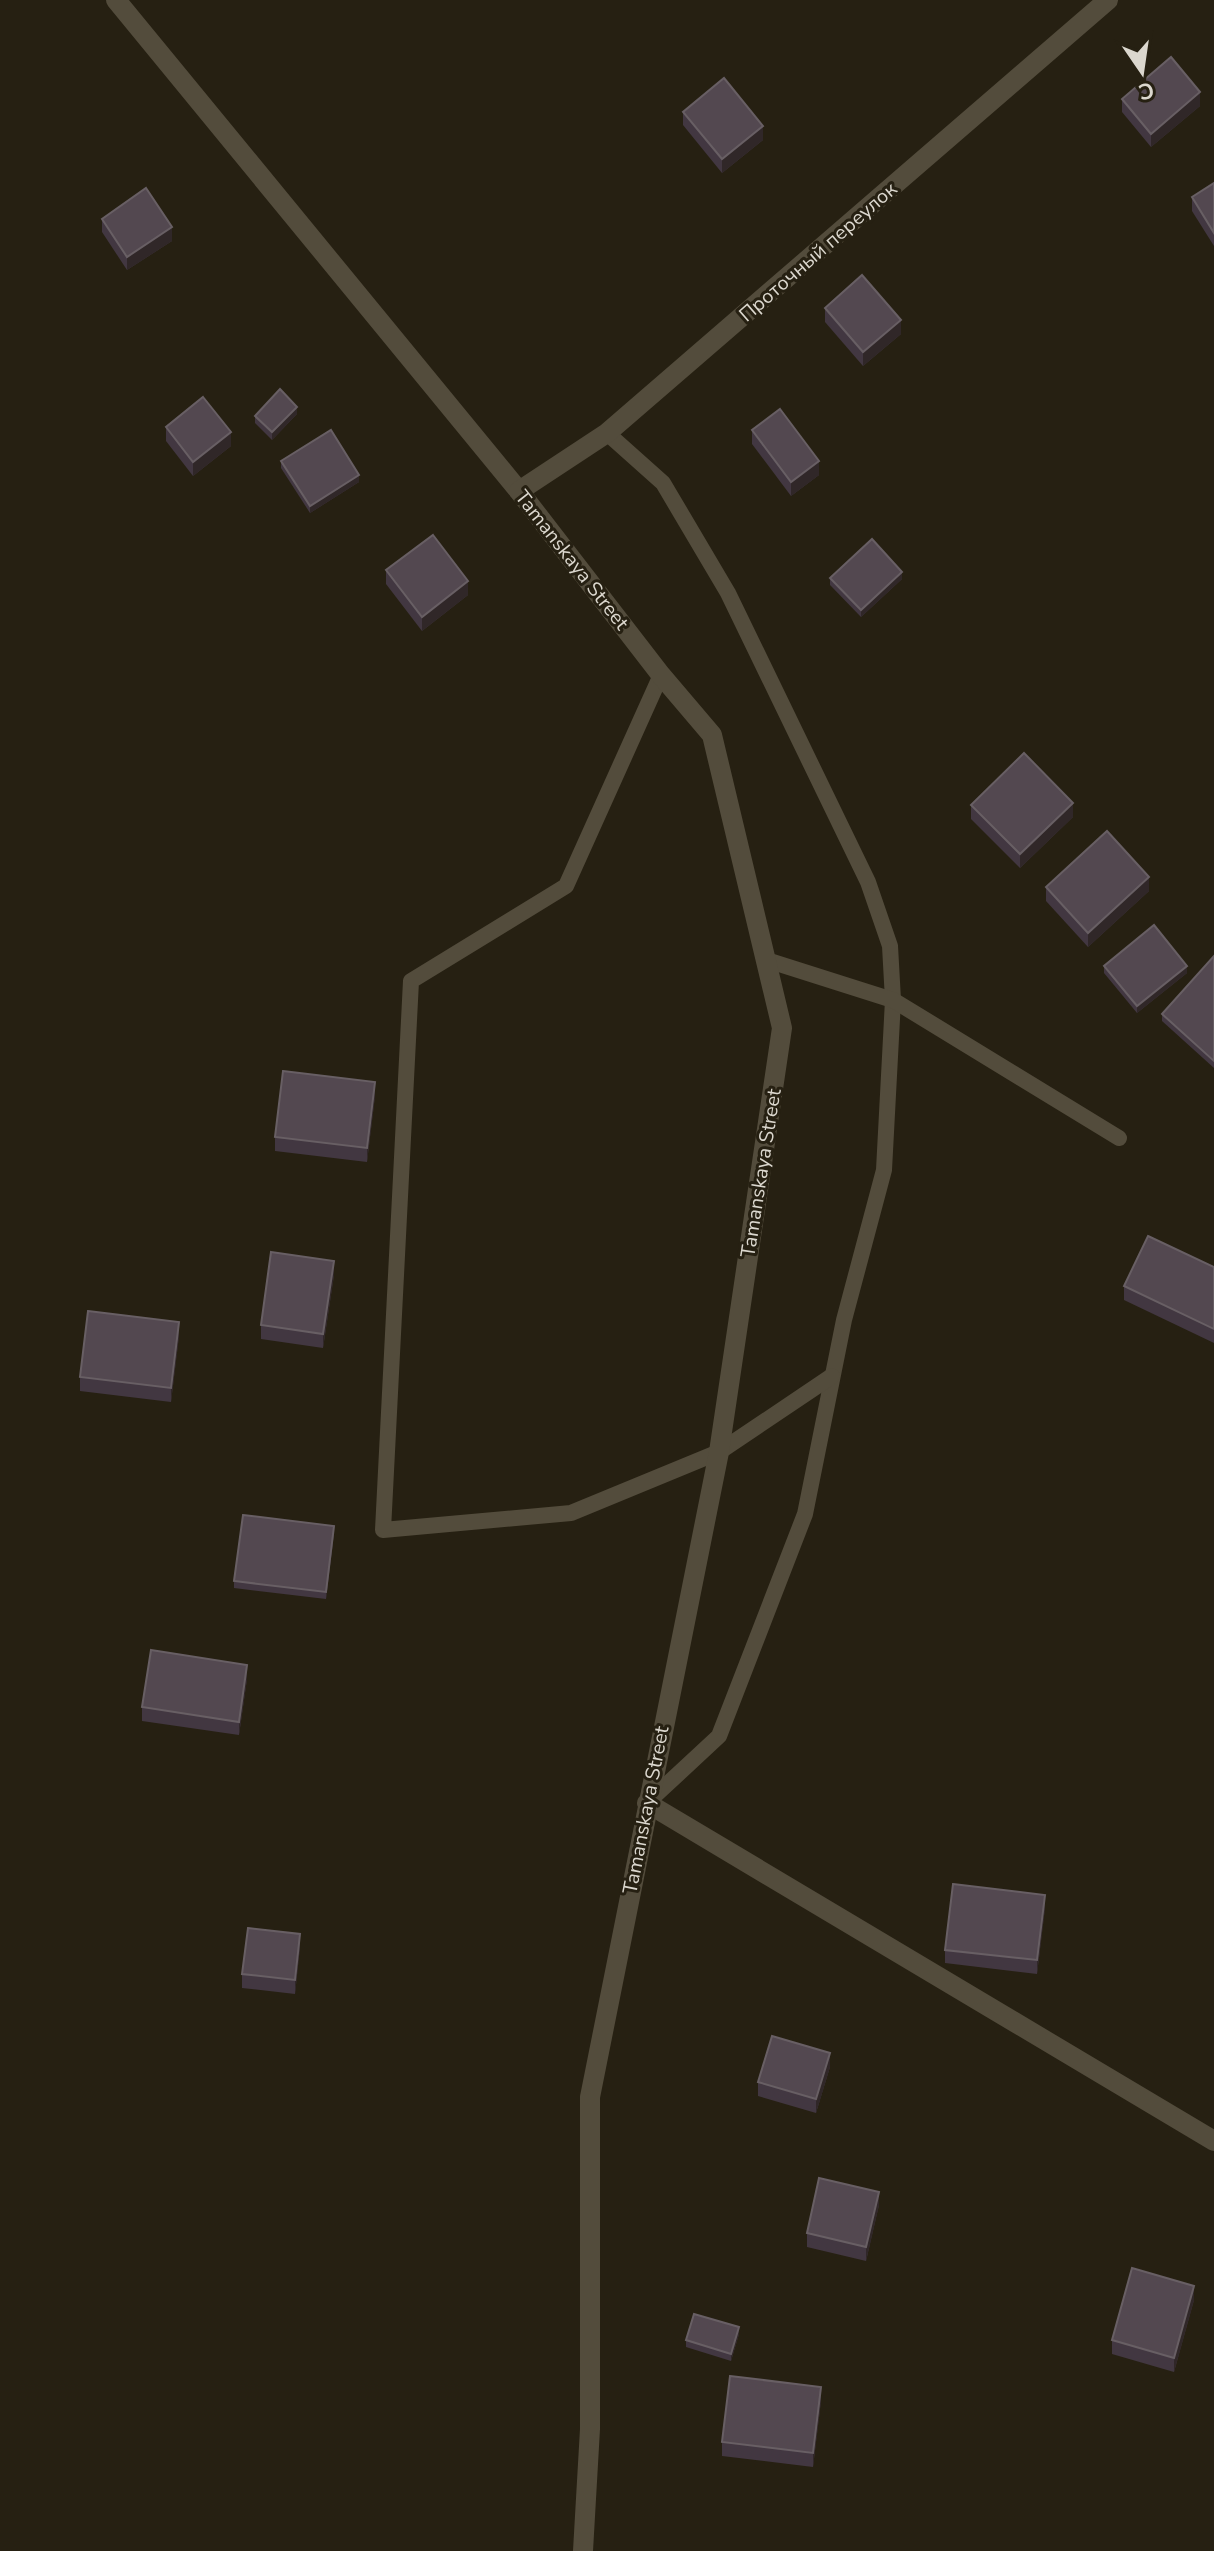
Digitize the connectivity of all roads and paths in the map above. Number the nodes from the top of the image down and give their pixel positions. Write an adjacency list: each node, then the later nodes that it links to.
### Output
1 (116, 0): 4 (street, Tamanskaya Street)
2 (1108, 0): 3 (street, Проточный переулок)
3 (607, 433): 4 (street, Проточный переулок); 7 (lane)
4 (519, 491): 5 (street, Tamanskaya Street)
5 (661, 675): 6 (street, Tamanskaya Street); 10 (lane)
6 (767, 960): 7 (lane); 10 (street, Tamanskaya Street)
7 (893, 1000): 8 (lane); 9 (lane)
8 (1119, 1138)
9 (832, 1376): 10 (lane); 11 (lane)
10 (719, 1452): 11 (street, Tamanskaya Street)
11 (647, 1803): 12 (street); 13 (street, Tamanskaya Street)
12 (1214, 2141)
13 (583, 2551)

